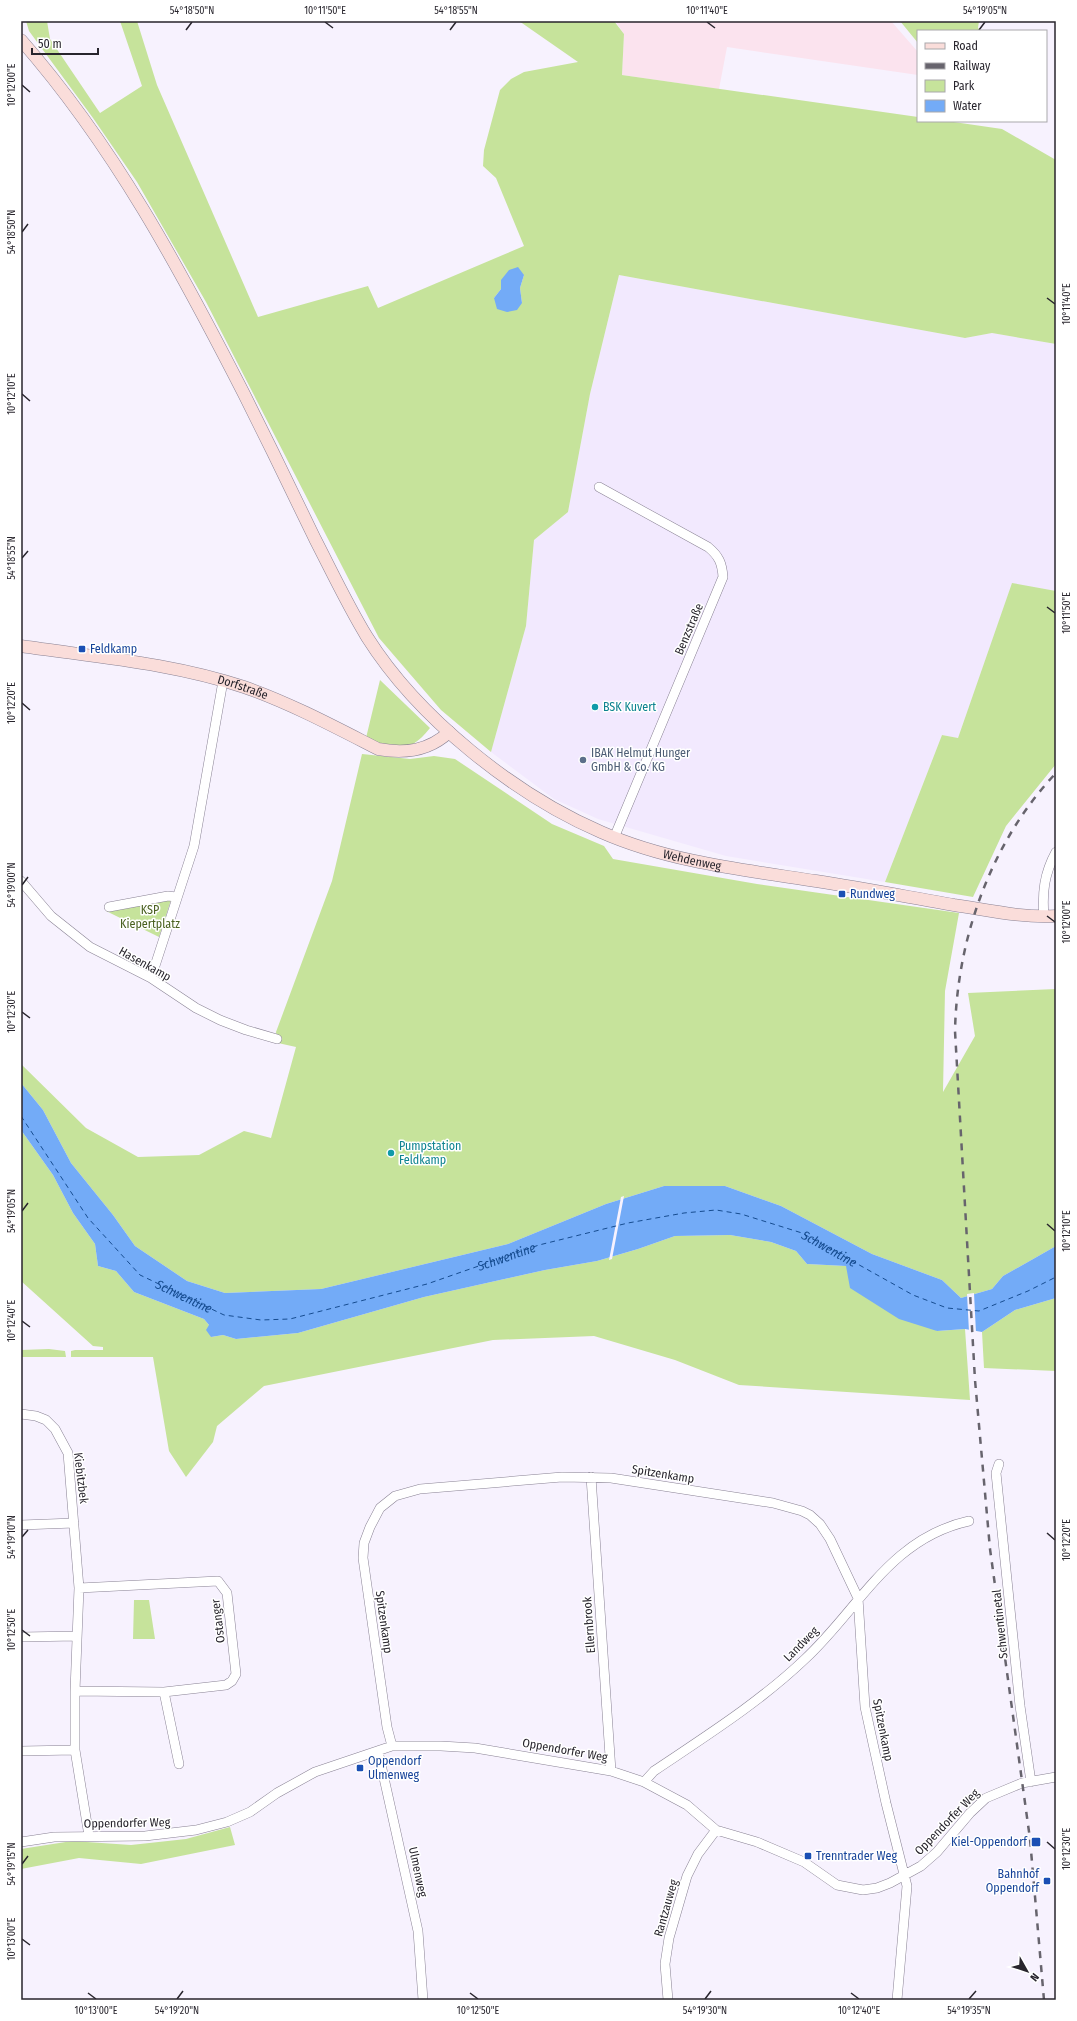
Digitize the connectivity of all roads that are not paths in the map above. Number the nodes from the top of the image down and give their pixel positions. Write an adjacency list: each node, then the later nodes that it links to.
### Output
1 (21, 40): 5 (main road, Wehdenweg)
2 (599, 487): 6 (street, Benzstraße)
3 (21, 646): 4 (main road, Dorfstraße)
4 (223, 681): 5 (main road, Dorfstraße); 9 (street)
5 (449, 732): 6 (main road, Wehdenweg)
6 (614, 838): 11 (main road, Wehdenweg)
7 (1056, 852): 11 (street)
8 (21, 880): 12 (street, Hasenkamp)
9 (176, 897): 10 (street); 12 (street)
10 (109, 907)
11 (1050, 916)
12 (151, 978): 13 (street, Hasenkamp)
13 (277, 1039)
14 (21, 1414): 18 (street, Kiebitzbek)
15 (999, 1464): 34 (street, Schwentinetal)
16 (592, 1477): 21 (street, Spitzenkamp); 26 (street, Spitzenkamp); 31 (street, Ellernbrook)
17 (969, 1521): 21 (street, Landweg)
18 (74, 1523): 19 (street); 20 (street, Kiebitzbek)
19 (21, 1525)
20 (79, 1588): 22 (street, Kiebitzbek); 25 (street, Ostanger)
21 (858, 1598): 33 (street, Landweg); 38 (street, Spitzenkamp)
22 (77, 1636): 23 (street); 24 (street, Kiebitzbek)
23 (21, 1637)
24 (75, 1692): 25 (street, Ostanger); 27 (street, Kiebitzbek)
25 (164, 1692): 30 (street)
26 (392, 1746): 29 (street, Oppendorfer Weg); 31 (street, Oppendorfer Weg)
27 (75, 1750): 28 (street); 36 (street, Kiebitzbek)
28 (21, 1751)
29 (378, 1751): 36 (street, Oppendorfer Weg); 39 (street, Ulmenweg)
30 (179, 1764)
31 (611, 1771): 33 (street, Oppendorfer Weg)
32 (1056, 1777): 34 (street, Oppendorfer Weg)
33 (644, 1782): 35 (street, Oppendorfer Weg)
34 (1031, 1782): 38 (street, Oppendorfer Weg)
35 (716, 1830): 38 (street, Oppendorfer Weg); 40 (street, Rantzauweg)
36 (89, 1836): 37 (street, Oppendorfer Weg)
37 (21, 1842)
38 (905, 1876): 41 (street)
39 (423, 2000)
40 (668, 2000)
41 (897, 2000)

